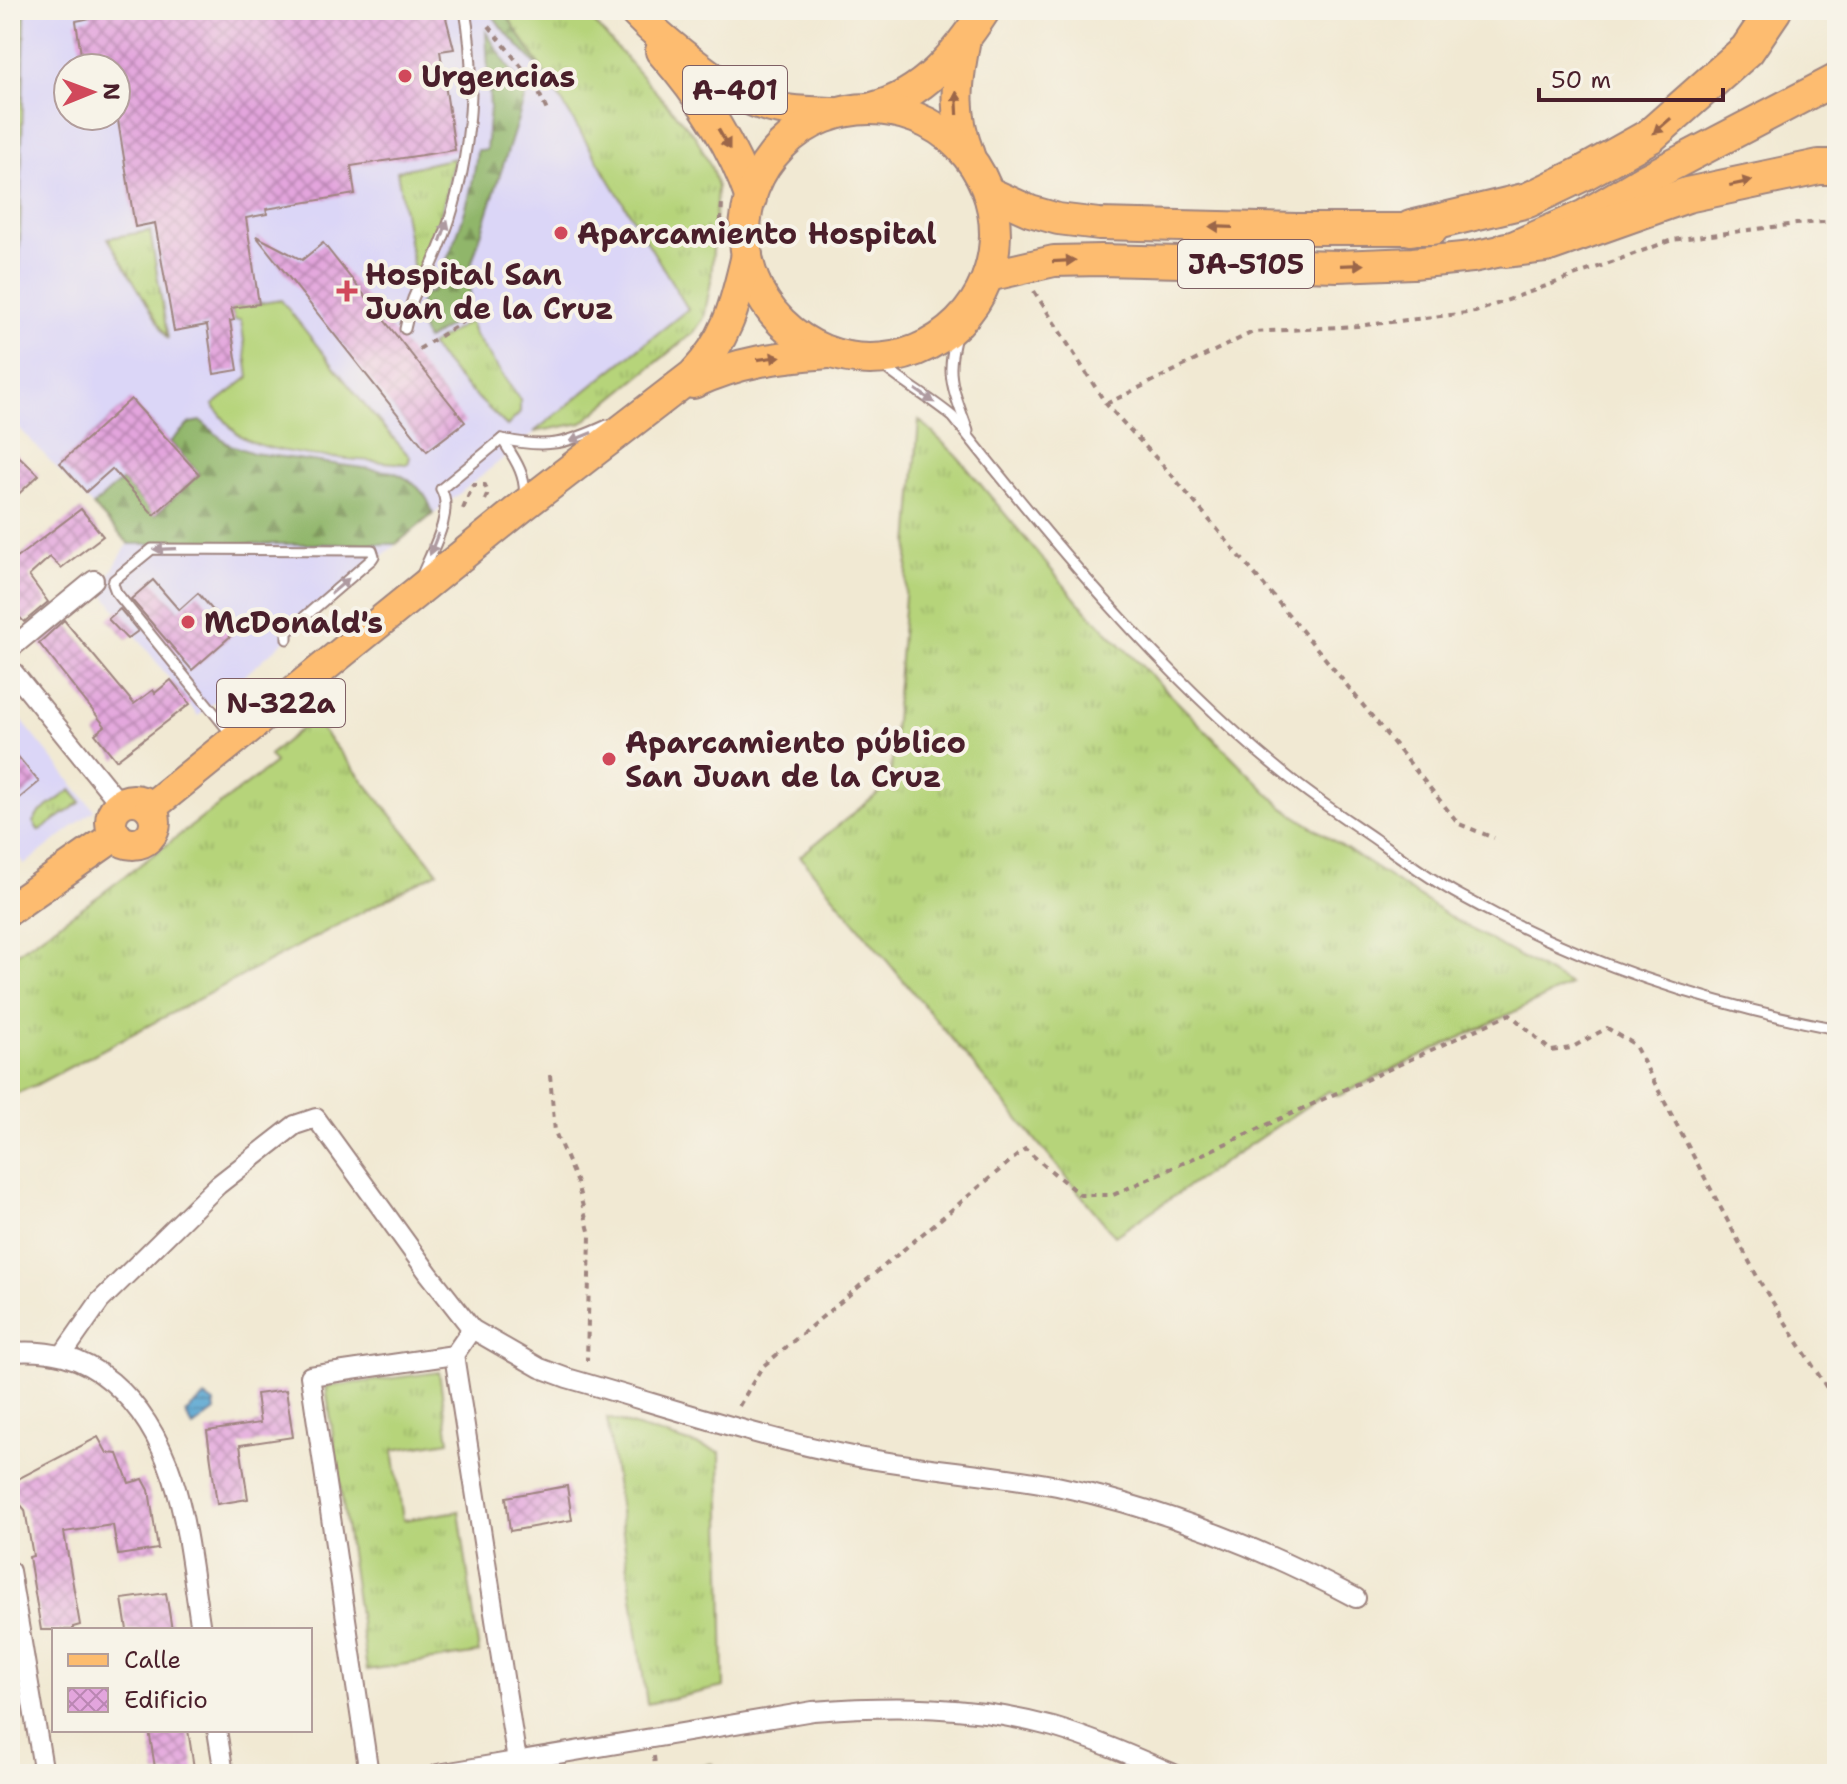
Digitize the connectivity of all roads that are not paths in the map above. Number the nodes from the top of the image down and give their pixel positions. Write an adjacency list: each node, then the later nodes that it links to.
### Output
1 (465, 10): 19 (lane, one-way to 1)
2 (985, 10): 5 (main road)
3 (1774, 10): 14 (highway, one-way to 14)
4 (642, 19): 8 (main road, A-401); 13 (main road, A-401, one-way to 13)
5 (964, 44): 7 (main road); 9 (main road, one-way to 5)
6 (1837, 79): 11 (main road, JA-5105)
7 (870, 109): 8 (main road); 9 (main road)
8 (836, 113): 13 (main road)
9 (971, 160): 12 (main road)
10 (1837, 167): 15 (highway, one-way to 10)
11 (1646, 179): 14 (main road, JA-5105); 15 (main road, JA-5105)
12 (988, 192): 14 (main road, JA-5105, one-way to 12); 17 (main road)
13 (751, 199): 16 (main road)
14 (1411, 228)
15 (1506, 250): 17 (main road, JA-5105, one-way to 15)
16 (733, 256): 20 (main road); 22 (main road, N-322a)
17 (988, 276): 18 (main road)
18 (961, 319): 21 (main road); 23 (lane)
19 (405, 329)
20 (831, 353): 21 (main road); 22 (main road, N-322a, one-way to 20)
21 (875, 359): 23 (lane, one-way to 23)
22 (661, 400): 24 (lane, one-way to 24); 25 (main road, N-322a)
23 (970, 438): 36 (lane)
24 (502, 439): 25 (lane); 27 (lane, one-way to 27)
25 (523, 506): 27 (main road, N-322a)
26 (94, 580): 29 (street)
27 (412, 598): 31 (main road, N-322a)
28 (287, 639): 31 (lane, one-way to 31)
29 (10, 649)
30 (10, 668): 32 (street)
31 (236, 740): 33 (main road, N-322a)
32 (120, 804): 33 (main road); 34 (main road)
33 (150, 808): 34 (main road)
34 (116, 835): 35 (main road)
35 (10, 909)
36 (1837, 1029)
37 (472, 1329): 39 (street); 40 (street); 42 (street)
38 (10, 1352): 39 (street)
39 (63, 1354): 43 (street)
40 (454, 1355): 45 (street); 48 (street)
41 (10, 1571): 46 (street)
42 (1356, 1598)
43 (201, 1628)
44 (217, 1732): 47 (street)
45 (517, 1767): 49 (street); 50 (street)
46 (44, 1774)
47 (224, 1774)
48 (369, 1774)
49 (438, 1774)
50 (1174, 1774)

